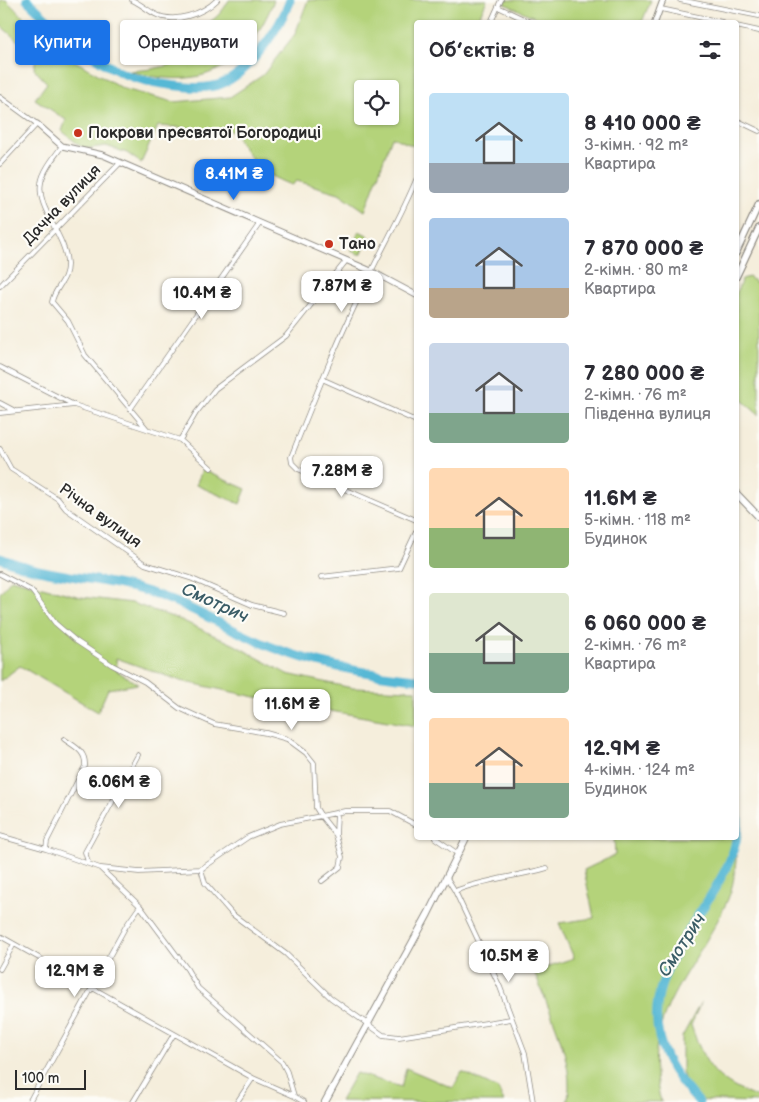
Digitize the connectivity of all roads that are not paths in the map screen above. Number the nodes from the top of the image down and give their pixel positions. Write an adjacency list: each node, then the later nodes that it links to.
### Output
1 (132, 0): 6 (street)
2 (217, 0): 6 (street)
3 (501, 0): 7 (street)
4 (663, 0): 8 (street)
5 (680, 0): 9 (street)
6 (141, 2)
7 (498, 7): 10 (street); 11 (street)
8 (661, 9): 12 (street); 13 (street)
9 (759, 16)
10 (492, 20)
11 (526, 20)
12 (656, 20)
13 (713, 20)
14 (739, 27): 15 (street)
15 (759, 31)
16 (0, 97): 18 (street)
17 (739, 121): 19 (street)
18 (37, 124): 20 (street); 22 (street)
19 (759, 131)
20 (62, 146): 21 (street); 27 (street)
21 (120, 163): 25 (street); 27 (street, Дачна вулиця)
22 (0, 164)
23 (414, 185): 30 (street)
24 (759, 204): 28 (main road)
25 (260, 223): 29 (street); 38 (street)
26 (759, 228): 31 (main road)
27 (56, 229): 32 (street, Дачна вулиця); 38 (street)
28 (739, 247)
29 (346, 261): 30 (street); 43 (street)
30 (371, 271): 33 (street); 35 (street)
31 (739, 271)
32 (0, 286)
33 (414, 294)
34 (0, 367): 37 (street)
35 (322, 379): 41 (street); 48 (street)
36 (0, 403): 40 (street)
37 (74, 405): 40 (street); 42 (street)
38 (131, 408): 42 (street)
39 (0, 412): 40 (street)
40 (17, 412)
41 (414, 420)
42 (147, 429): 43 (street)
43 (180, 440): 45 (street)
44 (0, 449): 52 (street, Річна вулиця)
45 (211, 468)
46 (739, 496): 47 (main road)
47 (759, 517)
48 (414, 519)
49 (414, 536): 51 (street)
50 (0, 574): 56 (street)
51 (321, 577)
52 (284, 613)
53 (64, 739): 62 (street)
54 (138, 755): 64 (street)
55 (337, 813): 56 (street); 57 (street); 58 (street)
56 (321, 816): 58 (street); 67 (street)
57 (414, 824)
58 (336, 835): 69 (street)
59 (0, 836): 62 (street)
60 (438, 840): 63 (street)
61 (465, 840): 63 (main road)
62 (46, 849): 64 (street)
63 (458, 854): 68 (main road)
64 (88, 862): 65 (street)
65 (100, 868): 67 (street); 71 (street)
66 (547, 868): 70 (street)
67 (202, 869): 77 (street)
68 (446, 878): 70 (street); 77 (main road)
69 (322, 881)
70 (455, 891): 76 (street)
71 (140, 906): 75 (street); 80 (street)
72 (0, 936): 73 (street)
73 (14, 944): 74 (street); 75 (street)
74 (0, 969)
75 (92, 988): 78 (street); 81 (street)
76 (511, 1019): 77 (street); 86 (street)
77 (368, 1022): 85 (main road)
78 (174, 1034): 79 (street); 82 (street)
79 (253, 1078): 80 (street); 83 (street)
80 (294, 1096): 84 (street)
81 (29, 1102)
82 (133, 1102)
83 (237, 1102)
84 (304, 1102)
85 (325, 1102)
86 (534, 1102)

